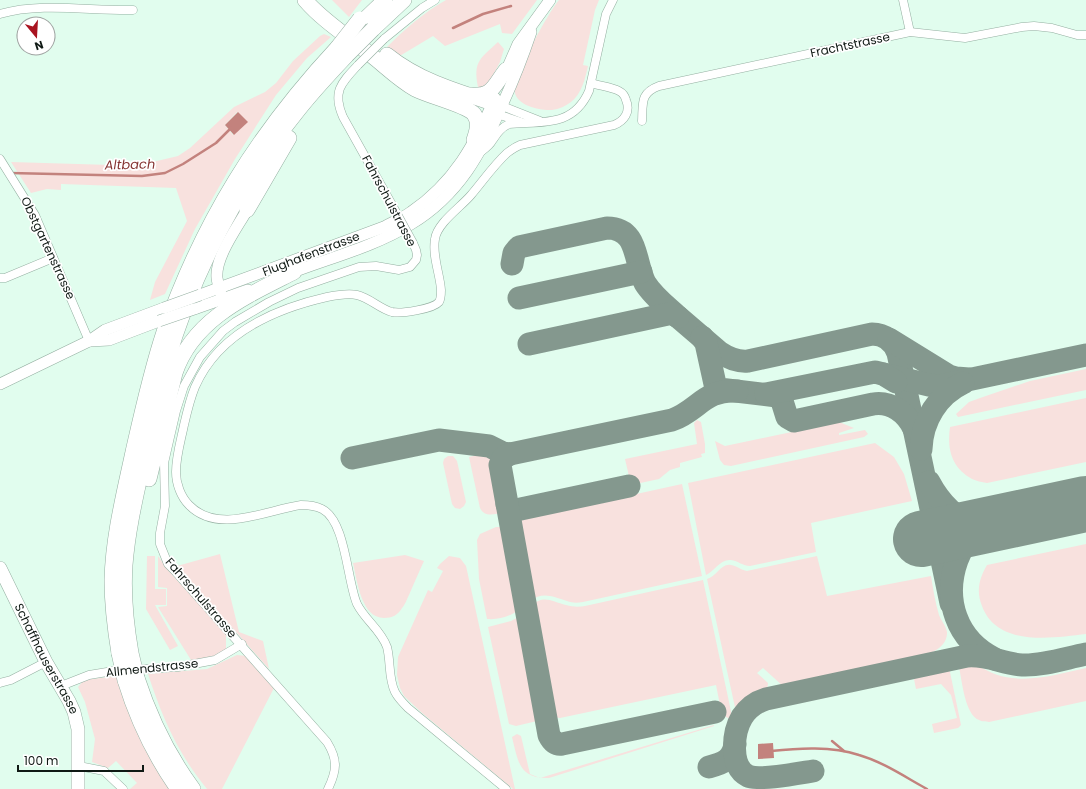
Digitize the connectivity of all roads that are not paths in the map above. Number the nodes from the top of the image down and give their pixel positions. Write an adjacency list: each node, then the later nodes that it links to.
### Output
1 (305, 0): 20 (highway)
2 (319, 0): 19 (highway)
3 (375, 0): 13 (highway)
4 (385, 0): 13 (highway)
5 (404, 0): 13 (highway)
6 (435, 0): 13 (street, Fahrschulstrasse)
7 (550, 0): 12 (main road)
8 (613, 0): 18 (street, Flughafenstrasse)
9 (904, 0): 14 (street)
10 (133, 10): 11 (street)
11 (0, 14)
12 (535, 22): 17 (main road); 21 (main road)
13 (370, 27): 16 (highway, bridge); 37 (street, Fahrschulstrasse, bridge)
14 (910, 32): 15 (street, Frachtstrasse); 22 (street, Frachtstrasse)
15 (1086, 35)
16 (343, 53): 27 (highway); 35 (highway); 38 (highway)
17 (506, 70): 19 (highway); 21 (main road)
18 (591, 83): 23 (street, Flughafenstrasse); 49 (street)
19 (466, 94): 21 (highway)
20 (452, 103): 21 (highway); 25 (highway)
21 (496, 109): 23 (street); 24 (street, Flughafenstrasse); 25 (main road, Flughafenstrasse)
22 (642, 121)
23 (543, 122): 24 (street, Flughafenstrasse)
24 (523, 123): 25 (street, Flughafenstrasse)
25 (477, 147): 29 (main road, Flughafenstrasse); 31 (main road, Flughafenstrasse)
26 (2, 162): 28 (street, Obstgartenstrasse)
27 (247, 210): 31 (main road)
28 (53, 258): 30 (street); 33 (street, Obstgartenstrasse)
29 (294, 272): 32 (main road, Flughafenstrasse); 35 (highway)
30 (0, 278)
31 (219, 288): 32 (main road); 33 (main road, Flughafenstrasse, bridge)
32 (223, 299): 33 (main road, Flughafenstrasse, bridge)
33 (89, 341): 34 (main road, Flughafenstrasse)
34 (0, 384)
35 (125, 564): 38 (highway)
36 (0, 568): 39 (main road, Schaffhauserstrasse)
37 (242, 644): 42 (street, Allmendstrasse); 44 (street, Fahrschulstrasse)
38 (125, 653): 40 (highway, bridge)
39 (46, 662): 41 (street); 42 (main road, Schaffhauserstrasse)
40 (131, 679): 47 (highway); 48 (highway)
41 (0, 683)
42 (61, 686): 43 (main road, Schaffhauserstrasse)
43 (79, 766): 45 (main road, Schaffhauserstrasse); 46 (street)
44 (330, 785)
45 (78, 789)
46 (123, 789)
47 (178, 789)
48 (193, 789)
49 (506, 789)

